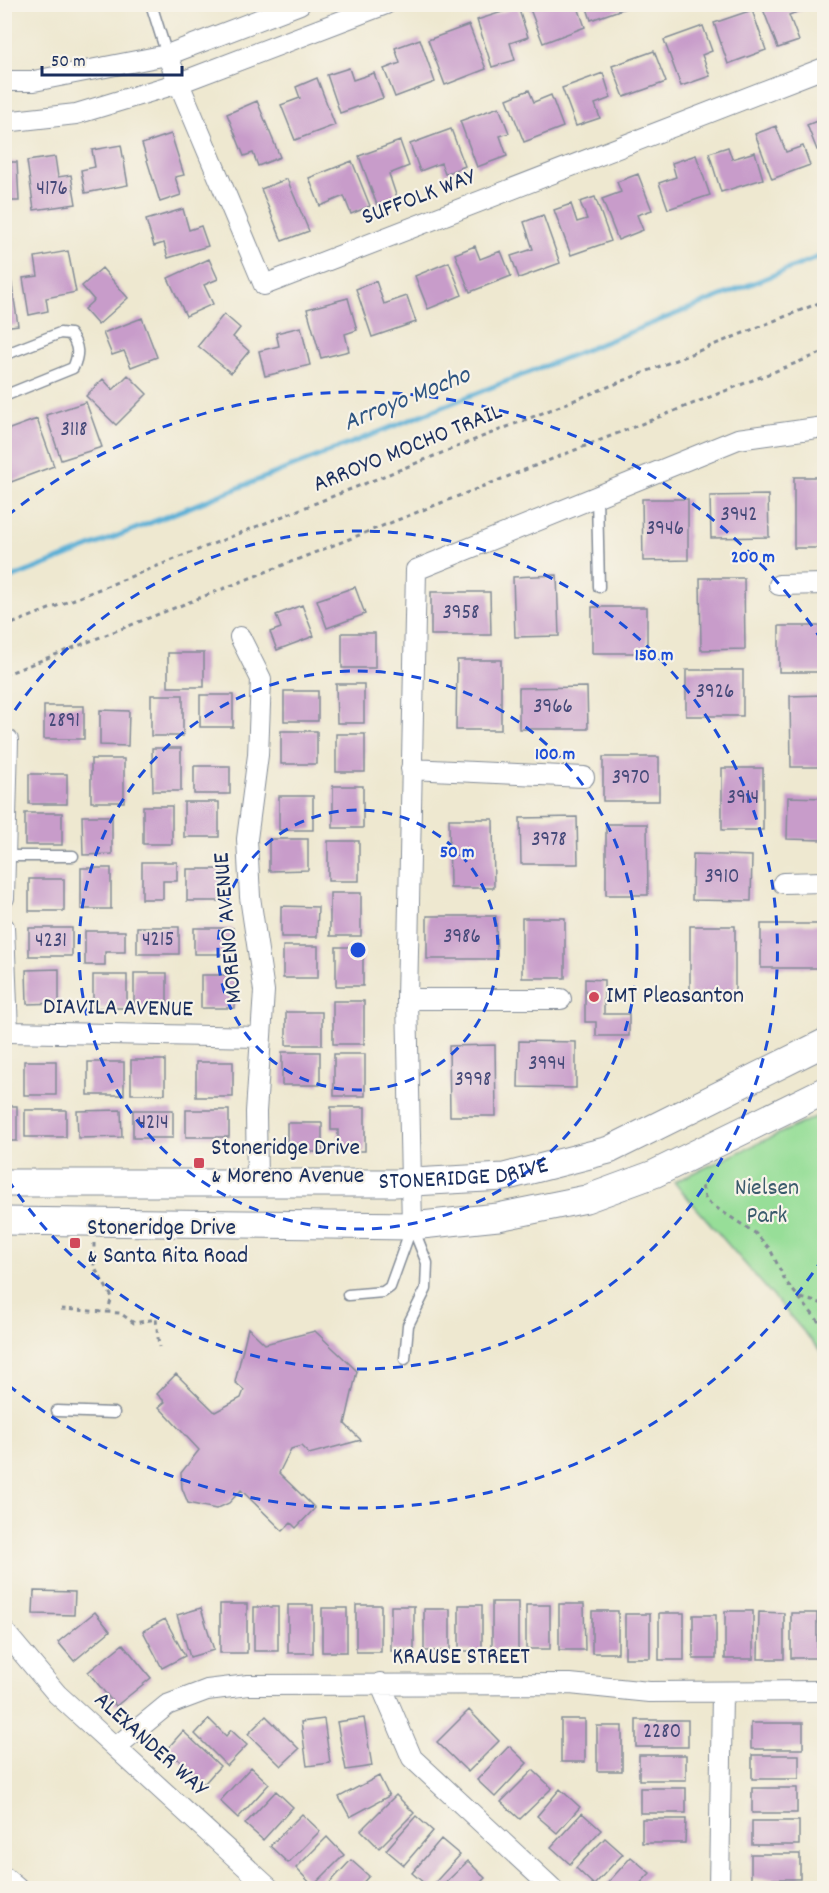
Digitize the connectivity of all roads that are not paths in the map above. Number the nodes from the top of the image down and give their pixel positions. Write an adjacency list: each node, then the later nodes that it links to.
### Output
1 (151, 4): 4 (lane)
2 (300, 4): 4 (street)
3 (386, 4): 7 (street)
4 (167, 55): 6 (street); 7 (street, SUFFOLK WAY)
5 (825, 68): 7 (street, SUFFOLK WAY)
6 (4, 81)
7 (178, 83): 8 (street)
8 (4, 122)
9 (4, 355): 10 (lane)
10 (4, 396)
11 (825, 427): 12 (street)
12 (597, 496): 15 (lane); 18 (street)
13 (779, 585): 14 (street)
14 (825, 585)
15 (599, 587)
16 (240, 637): 28 (street, MORENO AVENUE)
17 (8, 740): 20 (street)
18 (411, 769): 19 (street); 26 (street)
19 (584, 777)
20 (6, 856): 21 (lane); 24 (street)
21 (74, 856)
22 (825, 882): 23 (street)
23 (783, 883)
24 (4, 898)
25 (4, 927): 29 (street, DIAVILA AVENUE)
26 (407, 999): 27 (street); 34 (street)
27 (561, 999)
28 (260, 1037): 29 (street, DIAVILA AVENUE); 33 (street, MORENO AVENUE)
29 (6, 1038)
30 (825, 1044): 34 (main road, STONERIDGE DRIVE)
31 (825, 1091): 36 (main road, STONERIDGE DRIVE)
32 (4, 1183): 33 (main road, STONERIDGE DRIVE)
33 (257, 1183): 34 (main road, STONERIDGE DRIVE)
34 (411, 1183): 36 (street)
35 (4, 1221): 36 (main road, STONERIDGE DRIVE)
36 (412, 1226): 37 (lane); 38 (lane)
37 (348, 1295)
38 (405, 1359)
39 (57, 1411): 40 (lane)
40 (114, 1413)
41 (4, 1631): 45 (street, ALEXANDER WAY)
42 (380, 1683): 44 (street, KRAUSE STREET); 45 (street, KRAUSE STREET); 49 (street)
43 (825, 1692): 44 (street, KRAUSE STREET)
44 (722, 1693): 50 (street)
45 (116, 1747): 48 (street, ALEXANDER WAY)
46 (4, 1877): 47 (street)
47 (16, 1888)
48 (269, 1888)
49 (552, 1888)
50 (719, 1888)

